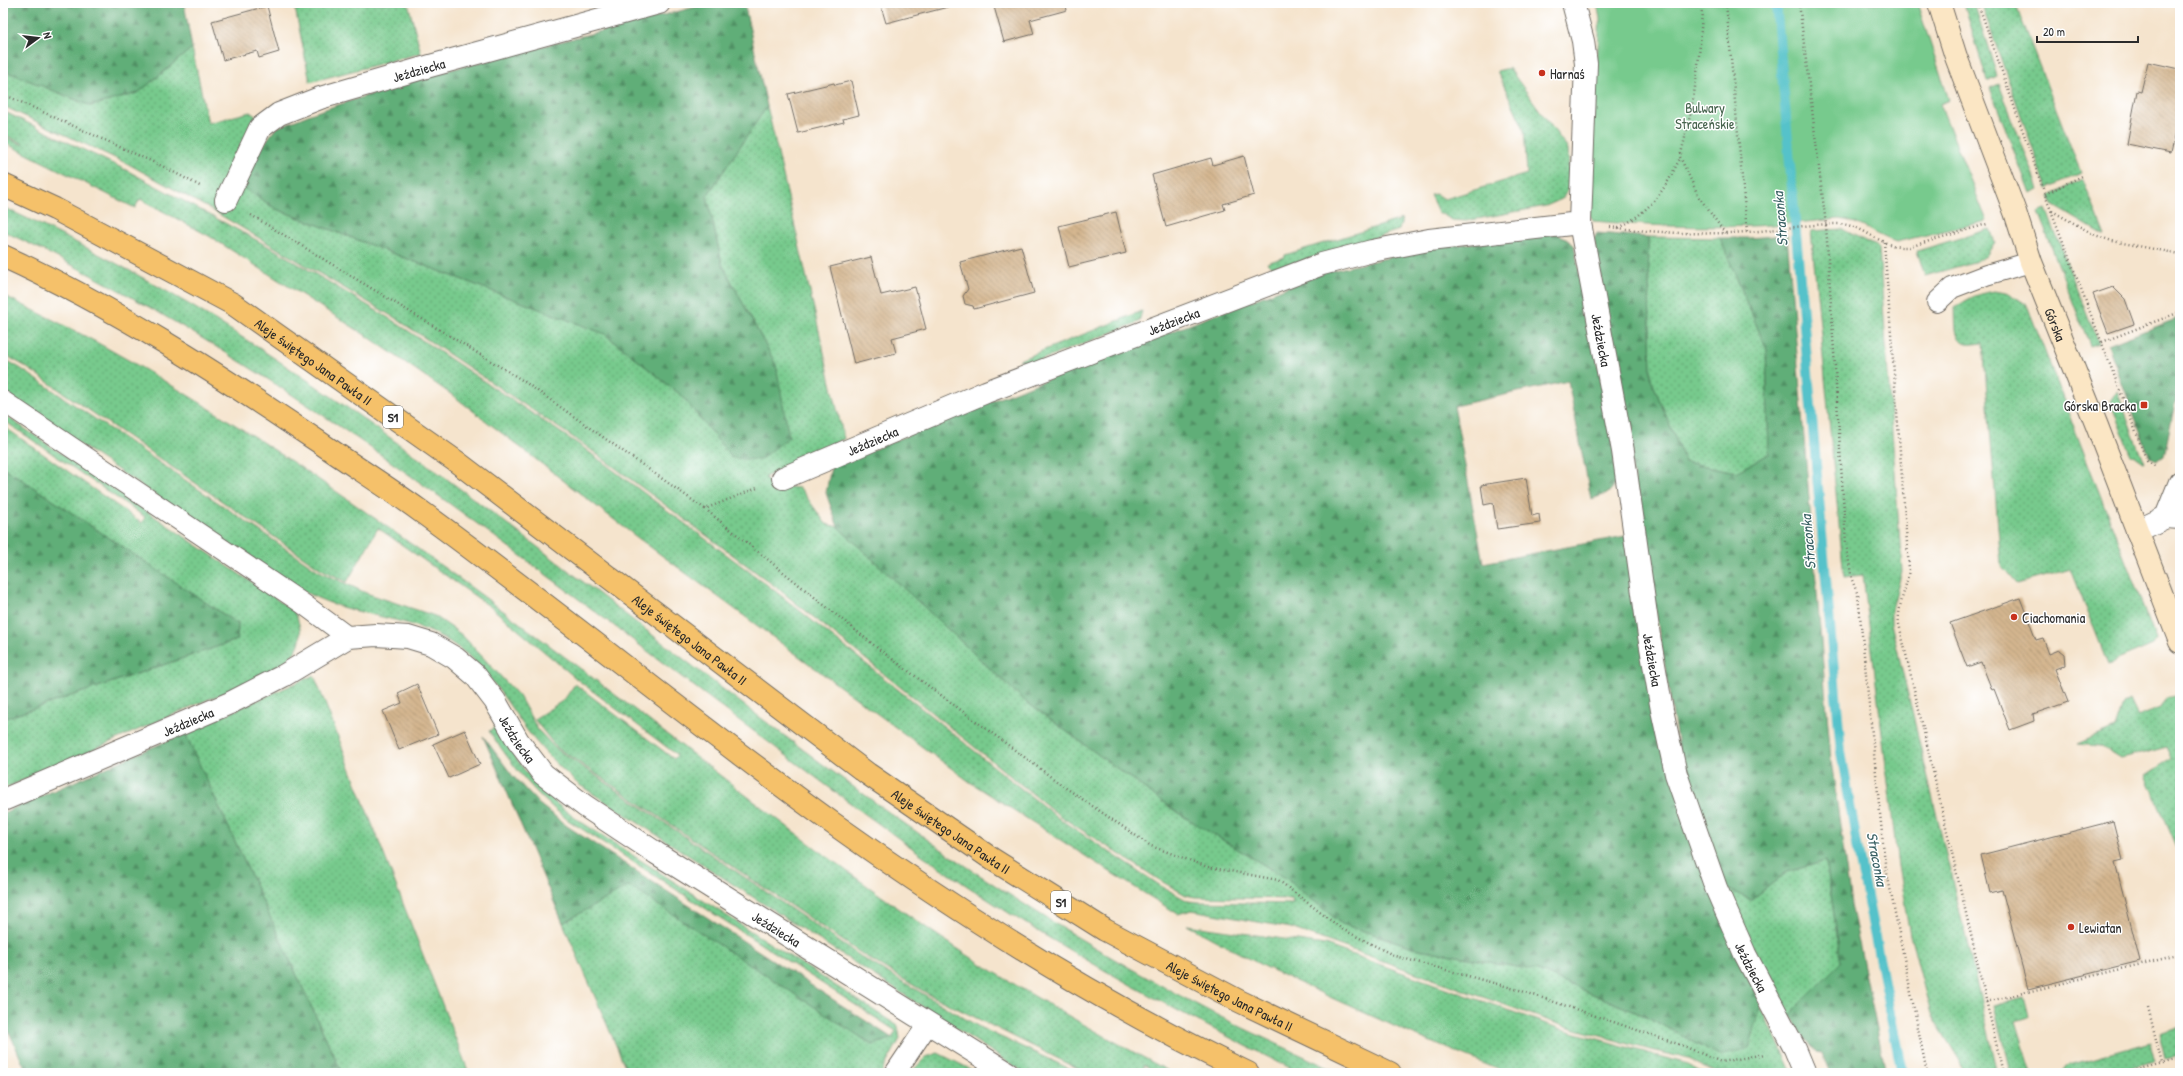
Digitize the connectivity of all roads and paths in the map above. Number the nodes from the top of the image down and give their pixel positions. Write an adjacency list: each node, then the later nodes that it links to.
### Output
1 (659, 3): 13 (street, Jeździecka)
2 (1573, 3): 16 (street, Jeździecka)
3 (1702, 3): 9 (path)
4 (1726, 3): 19 (path)
5 (1799, 3): 17 (path)
6 (1939, 3): 24 (street, Górska)
7 (1978, 3): 12 (path)
8 (3, 94): 13 (path)
9 (1680, 157): 18 (path); 20 (path)
10 (2082, 176): 12 (path)
11 (3, 186): 48 (highway, Aleje świętego Jana Pawła II / S1)
12 (2044, 194): 14 (path)
13 (226, 200): 32 (path)
14 (2051, 211): 22 (path); 27 (path)
15 (1990, 221): 21 (path)
16 (1580, 223): 18 (path); 30 (street, Jeździecka); 42 (street, Jeździecka)
17 (1826, 225): 19 (path); 21 (path); 50 (path)
18 (1619, 228): 20 (path)
19 (1748, 232): 20 (path)
20 (1725, 233)
21 (1884, 242): 39 (path)
22 (2180, 254)
23 (3, 256): 47 (highway)
24 (2031, 262): 25 (lane); 34 (street, Górska)
25 (1937, 302)
26 (2180, 312): 27 (path)
27 (2102, 342): 29 (path)
28 (3, 401): 35 (lane)
29 (2159, 468)
30 (783, 478): 32 (path)
31 (2180, 482): 33 (street)
32 (705, 509): 42 (path)
33 (2173, 517): 34 (street)
34 (2137, 531): 36 (street, Górska)
35 (348, 638): 37 (street, Jeździecka); 41 (street, Jeździecka)
36 (2180, 642)
37 (3, 800)
38 (2174, 956): 39 (path)
39 (1986, 1002): 51 (path)
40 (2148, 1007): 44 (path)
41 (928, 1024): 45 (lane); 46 (street, Jeździecka)
42 (1795, 1049): 49 (street, Jeździecka)
43 (2180, 1059): 44 (path)
44 (2162, 1064): 52 (path)
45 (895, 1073)
46 (1008, 1073)
47 (1248, 1073)
48 (1390, 1073)
49 (1804, 1073)
50 (1927, 1073)
51 (2003, 1073)
52 (2125, 1073)

